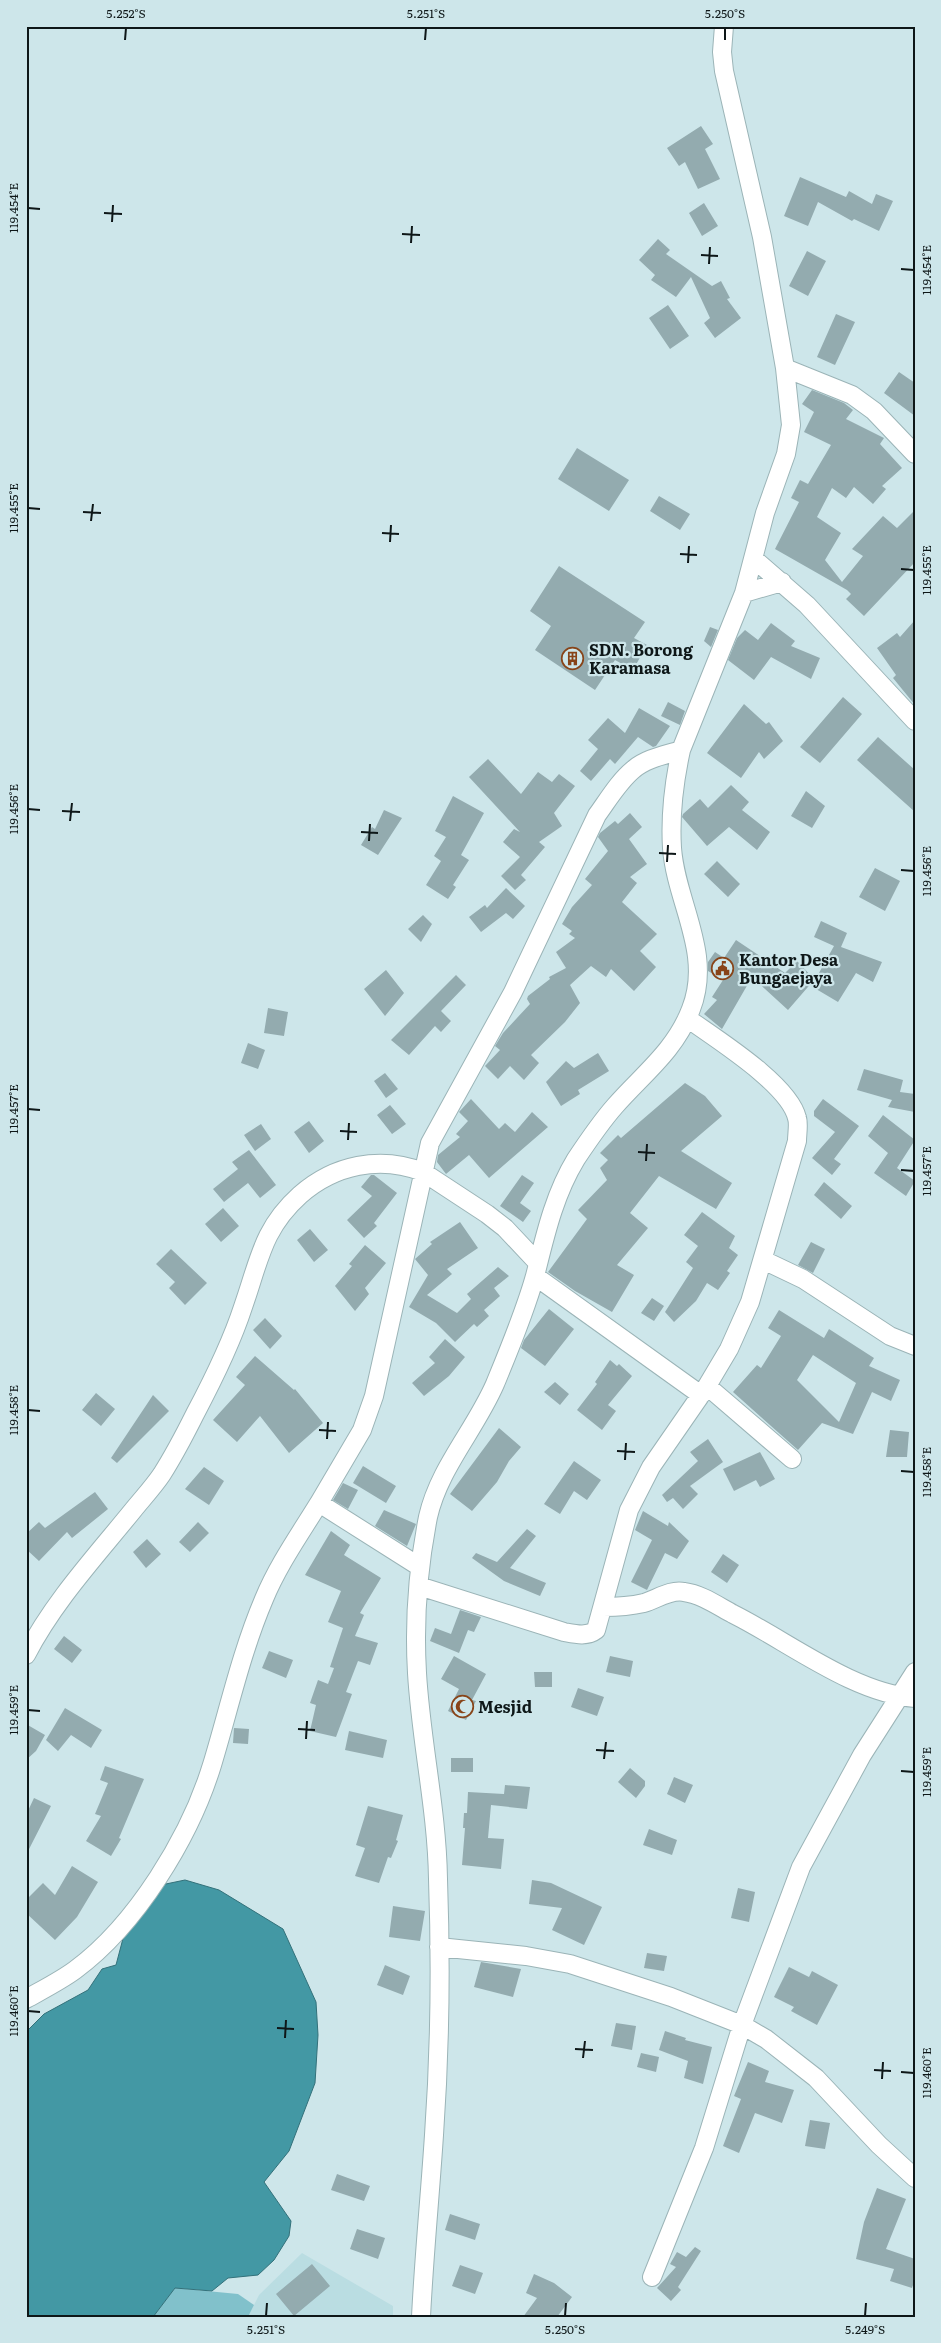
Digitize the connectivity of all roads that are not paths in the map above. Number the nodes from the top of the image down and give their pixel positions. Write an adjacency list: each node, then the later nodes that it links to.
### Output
1 (724, 26): 2 (street)
2 (786, 368): 3 (street); 4 (street)
3 (915, 454)
4 (754, 559): 5 (street); 6 (street)
5 (782, 582): 6 (street); 7 (street)
6 (744, 593): 8 (street)
7 (915, 721)
8 (681, 750): 9 (street); 10 (street)
9 (687, 1018): 11 (street); 12 (street)
10 (423, 1172): 12 (street); 16 (street); 20 (street)
11 (763, 1260): 13 (street); 14 (street)
12 (536, 1269): 14 (street); 17 (street)
13 (915, 1346)
14 (704, 1391): 15 (street); 19 (street)
15 (792, 1459)
16 (318, 1504): 17 (street); 24 (street)
17 (420, 1567): 18 (street)
18 (419, 1586): 19 (street); 23 (street)
19 (603, 1607): 22 (street)
20 (26, 1655)
21 (915, 1672): 22 (street)
22 (907, 1698): 25 (street)
23 (440, 1947): 25 (street); 28 (street)
24 (26, 1999)
25 (742, 2025): 26 (street); 27 (street)
26 (915, 2178)
27 (652, 2277)
28 (421, 2317)

